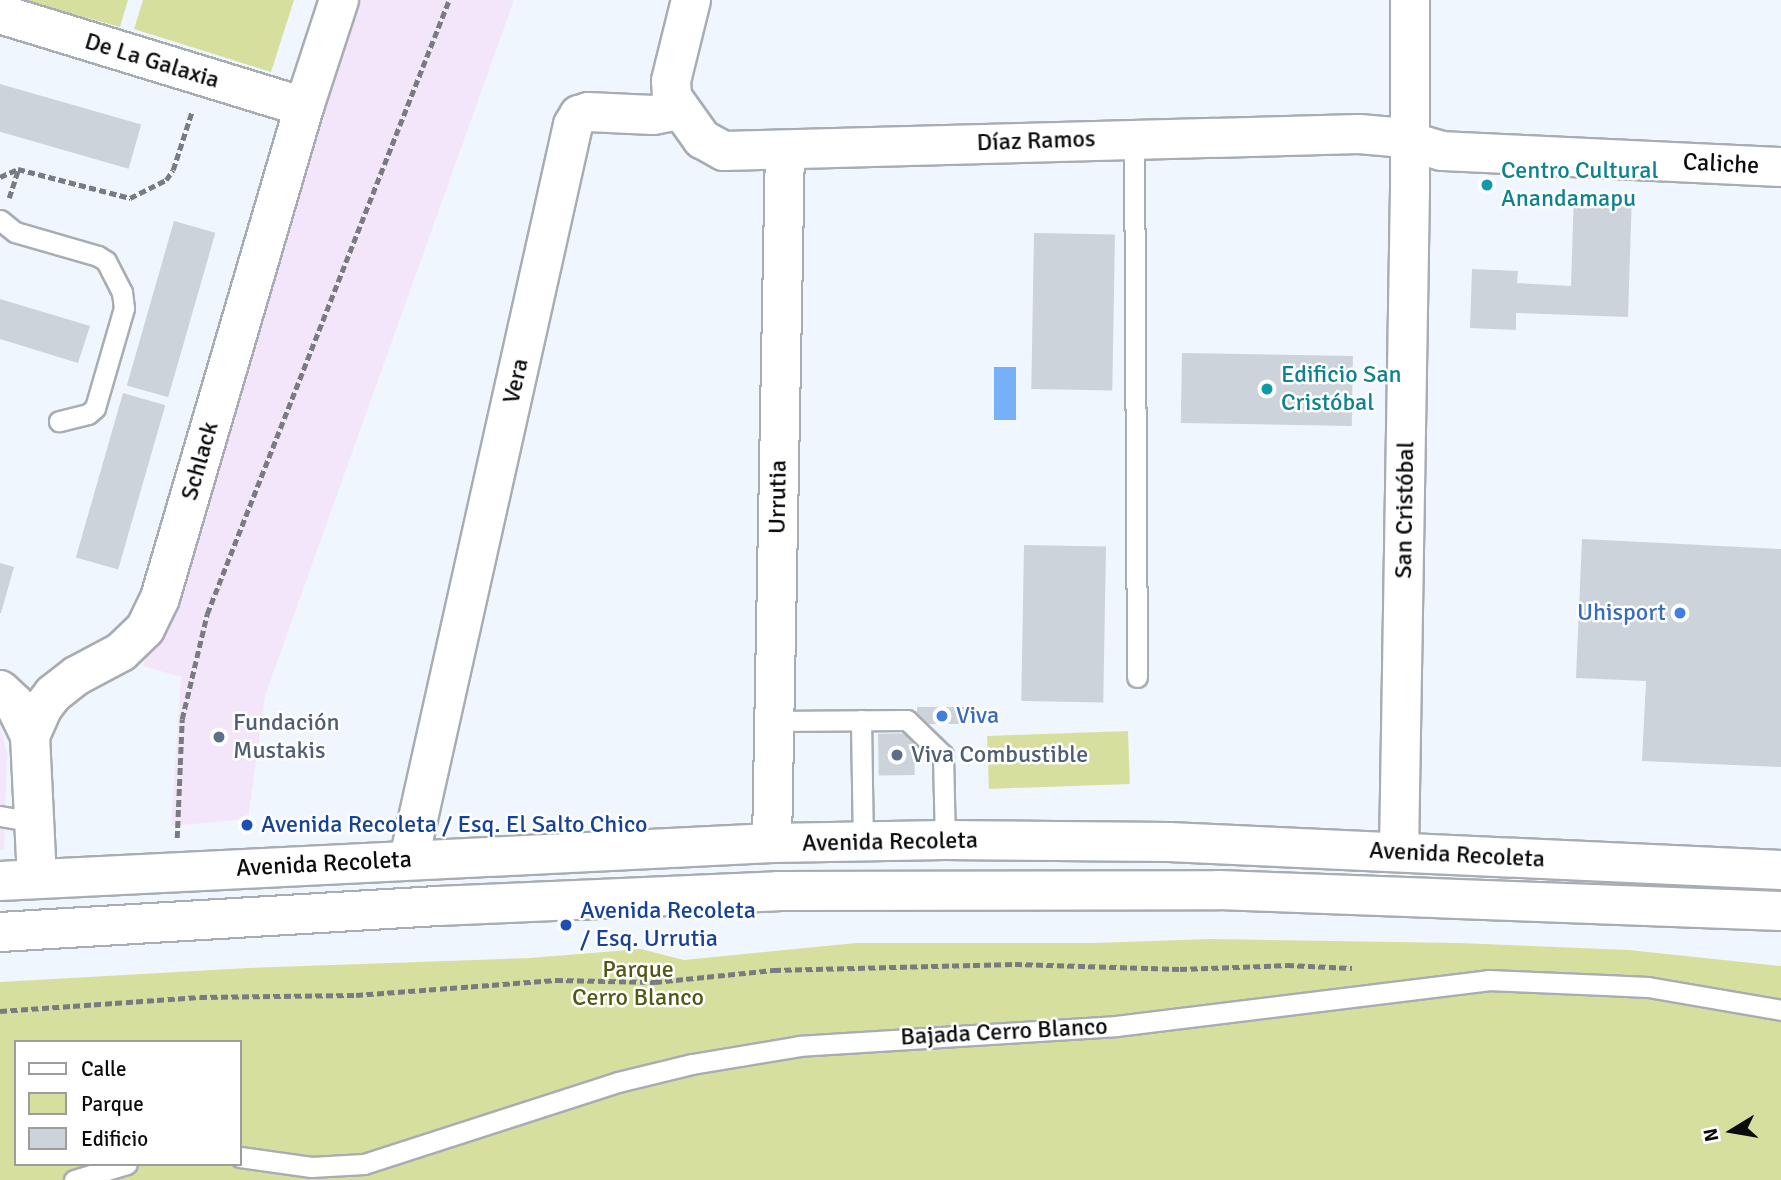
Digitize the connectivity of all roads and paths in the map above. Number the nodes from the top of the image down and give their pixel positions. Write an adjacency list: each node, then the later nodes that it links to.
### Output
1 (339, 0): 7 (street, Schlack)
2 (449, 0): 22 (path)
3 (691, 0): 8 (street)
4 (1410, 0): 10 (street, San Cristóbal)
5 (0, 14): 6 (street, De La Galaxia)
6 (202, 76): 7 (street, De La Galaxia); 13 (path)
7 (304, 107): 20 (street, Schlack)
8 (679, 110): 11 (street, Díaz Ramos); 27 (street, Vera)
9 (1134, 138): 10 (street, Díaz Ramos); 11 (street, Díaz Ramos); 16 (lane)
10 (1410, 142): 12 (street, Caliche); 26 (street, San Cristóbal)
11 (785, 150): 19 (street, Urrutia)
12 (1781, 167)
13 (0, 177)
14 (0, 219): 15 (lane)
15 (59, 421)
16 (1137, 677)
17 (0, 690): 20 (street)
18 (861, 720): 19 (lane); 23 (lane); 24 (lane)
19 (774, 721): 25 (street, Urrutia)
20 (30, 736): 21 (street, Schlack)
21 (17, 819): 29 (street, Schlack)
22 (177, 840)
23 (945, 840): 24 (street, Avenida Recoleta); 26 (street, Avenida Recoleta)
24 (863, 841): 25 (street, Avenida Recoleta)
25 (772, 843): 27 (street, Avenida Recoleta); 30 (street)
26 (1399, 852): 28 (street, Avenida Recoleta); 31 (street)
27 (408, 859): 29 (street, Avenida Recoleta)
28 (1781, 870)
29 (18, 880): 33 (street, Schlack)
30 (739, 892): 31 (street, Avenida Recoleta); 33 (street, Avenida Recoleta)
31 (1365, 894): 32 (street, Avenida Recoleta)
32 (1781, 911)
33 (5, 931)
34 (1360, 968): 36 (path)
35 (1781, 1010): 37 (lane, Bajada Cerro Blanco)
36 (0, 1011)
37 (242, 1157)
38 (120, 1166): 39 (lane)
39 (74, 1180)

